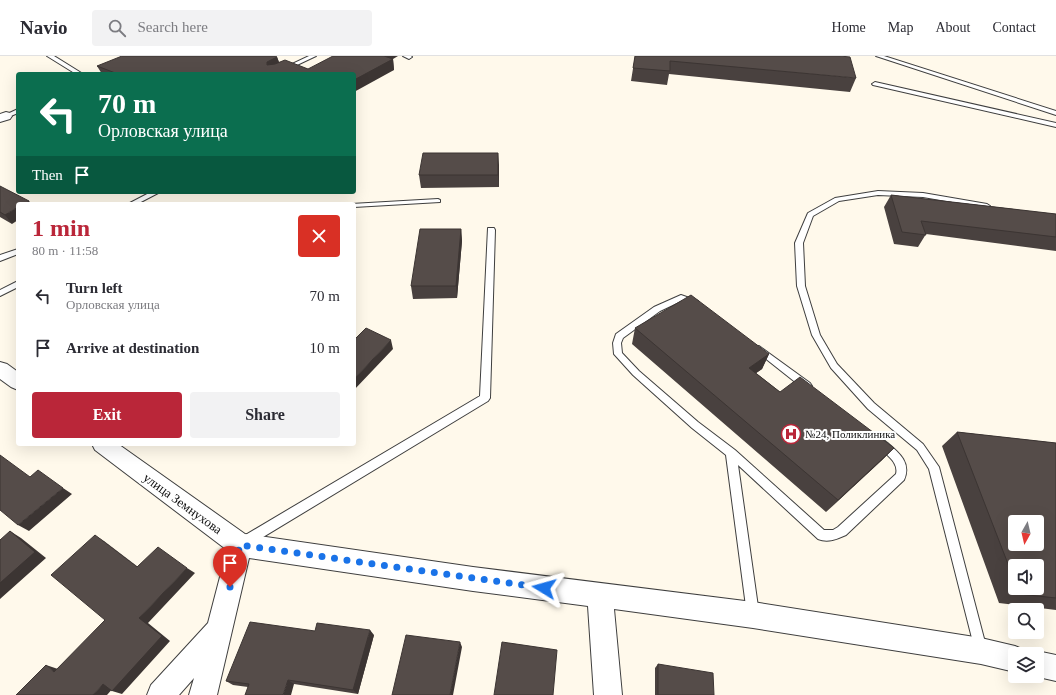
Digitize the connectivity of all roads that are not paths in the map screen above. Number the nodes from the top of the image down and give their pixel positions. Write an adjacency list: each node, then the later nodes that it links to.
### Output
1 (50, 56): 4 (lane)
2 (312, 56): 5 (lane)
3 (879, 56): 8 (lane)
4 (77, 72)
5 (278, 72)
6 (875, 84): 10 (lane)
7 (16, 112): 9 (lane)
8 (1056, 113)
9 (3, 117)
10 (1056, 124)
11 (153, 194): 13 (lane)
12 (438, 201): 14 (lane)
13 (135, 202)
14 (356, 206)
15 (987, 206): 33 (lane)
16 (491, 230): 29 (lane)
17 (16, 252): 18 (lane)
18 (0, 258)
19 (16, 285): 20 (lane)
20 (0, 293)
21 (705, 307): 28 (lane)
22 (749, 341): 25 (lane)
23 (0, 369): 24 (street)
24 (16, 381)
25 (812, 390)
26 (875, 439): 28 (lane)
27 (105, 446): 29 (street, улица Земнухова)
28 (731, 453): 31 (lane)
29 (240, 545): 30 (street, улица Земнухова); 32 (street)
30 (600, 596): 31 (street, улица Земнухова); 39 (street)
31 (753, 615): 33 (street, улица Земнухова)
32 (220, 629): 37 (street); 38 (street)
33 (981, 651): 34 (street, улица Земнухова)
34 (1008, 657)
35 (1044, 665): 36 (street)
36 (1056, 668)
37 (161, 695)
38 (203, 695)
39 (608, 695)

